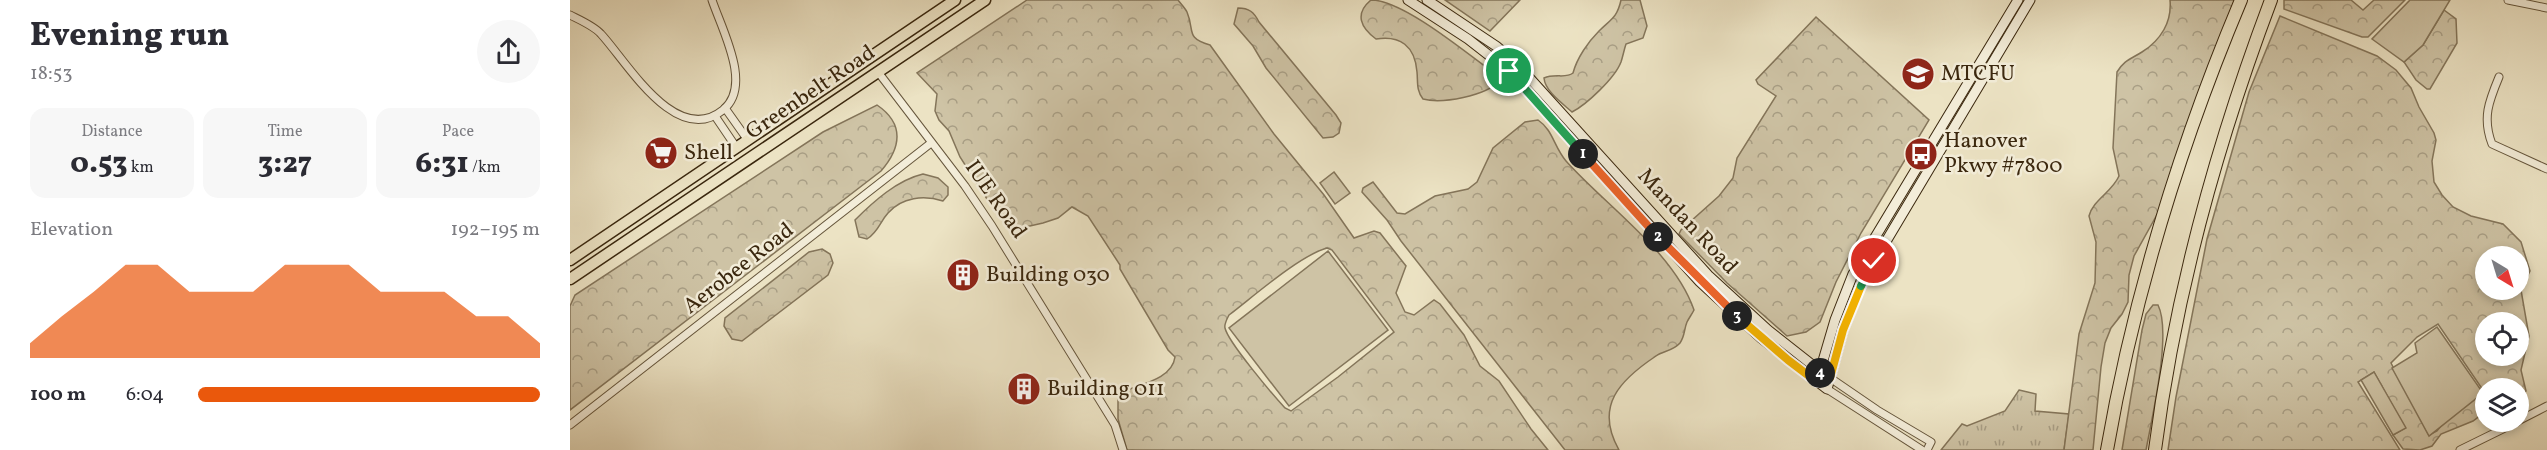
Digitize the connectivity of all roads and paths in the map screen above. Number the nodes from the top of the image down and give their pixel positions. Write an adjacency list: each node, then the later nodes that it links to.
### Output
1 (712, 0): 15 (street, Greenbelt Road)
2 (955, 0): 17 (main road, Greenbelt Road)
3 (985, 0): 13 (main road, Greenbelt Road)
4 (1408, 0): 25 (street, Mandan Road)
5 (1427, 0): 23 (street, Mandan Road)
6 (2018, 0): 23 (street)
7 (2030, 0): 24 (street)
8 (2241, 0): 34 (highway)
9 (2271, 0): 35 (highway)
10 (2508, 0): 11 (street)
11 (2547, 8)
12 (570, 15): 16 (street, Greenbelt Road)
13 (878, 72): 18 (street, IUE Road); 22 (main road, Greenbelt Road)
14 (2499, 77): 20 (street)
15 (726, 108): 16 (street, Greenbelt Road); 17 (street)
16 (715, 116): 19 (street)
17 (747, 139): 19 (main road, Greenbelt Road)
18 (931, 143): 29 (street, Aerobee Road); 31 (street, IUE Road)
19 (736, 147): 21 (main road, Greenbelt Road)
20 (2547, 169)
21 (570, 260)
22 (570, 279)
23 (1820, 371): 24 (street, Mandan Road); 25 (street)
24 (1830, 378): 26 (street); 33 (street, Mandan Road)
25 (1817, 382): 26 (street, Mandan Road)
26 (1827, 389): 32 (street, Mandan Road)
27 (2547, 406): 28 (street)
28 (2529, 415)
29 (570, 425)
30 (2496, 432): 36 (street)
31 (1123, 450)
32 (1922, 450)
33 (1927, 450)
34 (2107, 450)
35 (2155, 450)
36 (2460, 450)

